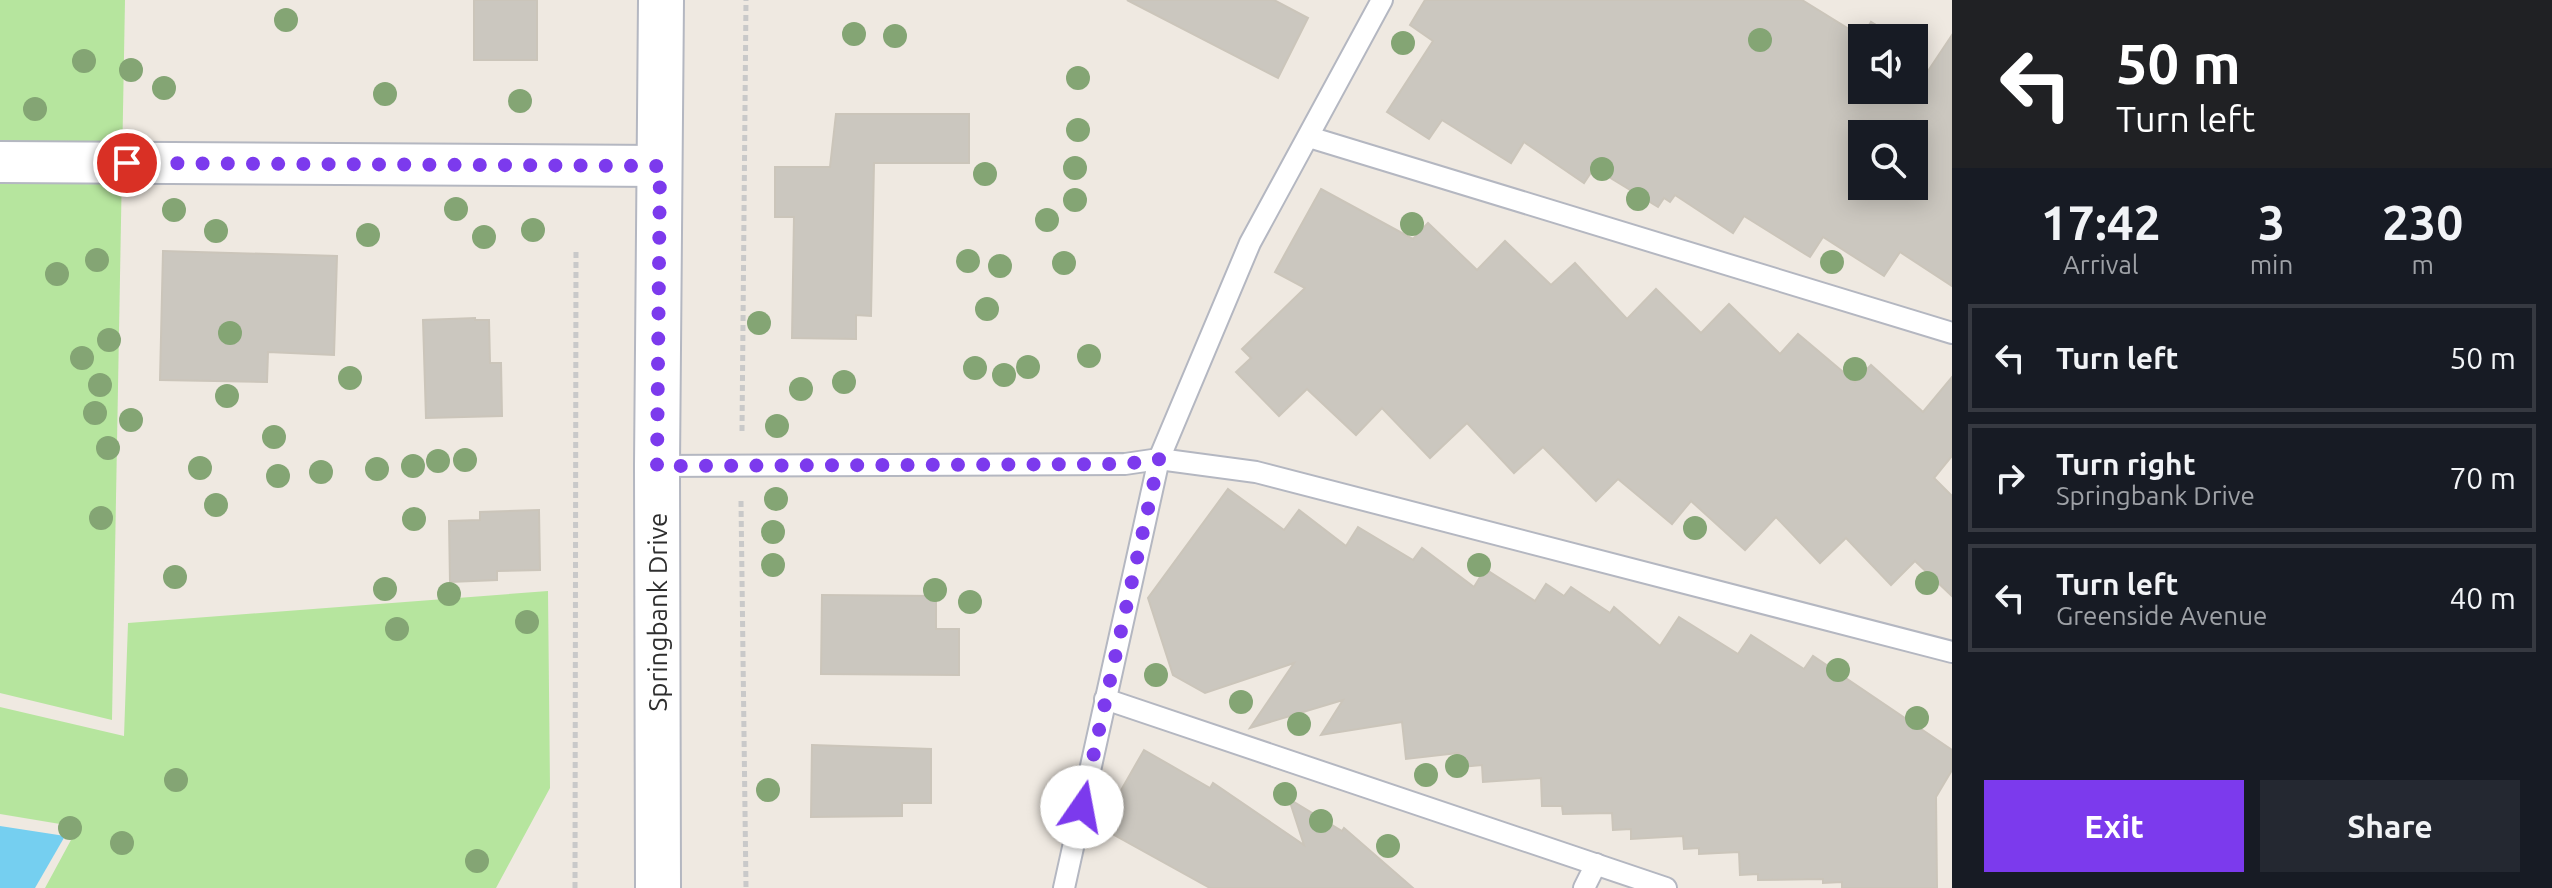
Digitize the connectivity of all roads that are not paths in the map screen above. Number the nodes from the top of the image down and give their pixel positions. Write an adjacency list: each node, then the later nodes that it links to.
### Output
1 (661, 0): 5 (main road, Springbank Drive)
2 (1382, 0): 3 (lane)
3 (1309, 137): 6 (lane); 7 (lane)
4 (0, 162): 5 (street)
5 (660, 166): 8 (main road, Springbank Drive)
6 (1952, 333)
7 (1159, 459): 8 (lane); 9 (lane); 10 (lane)
8 (657, 466): 12 (main road, Springbank Drive)
9 (1952, 652)
10 (1105, 699): 11 (lane); 13 (lane)
11 (1596, 864): 14 (lane); 15 (lane)
12 (658, 888)
13 (1064, 888)
14 (1584, 888)
15 (1666, 888)

